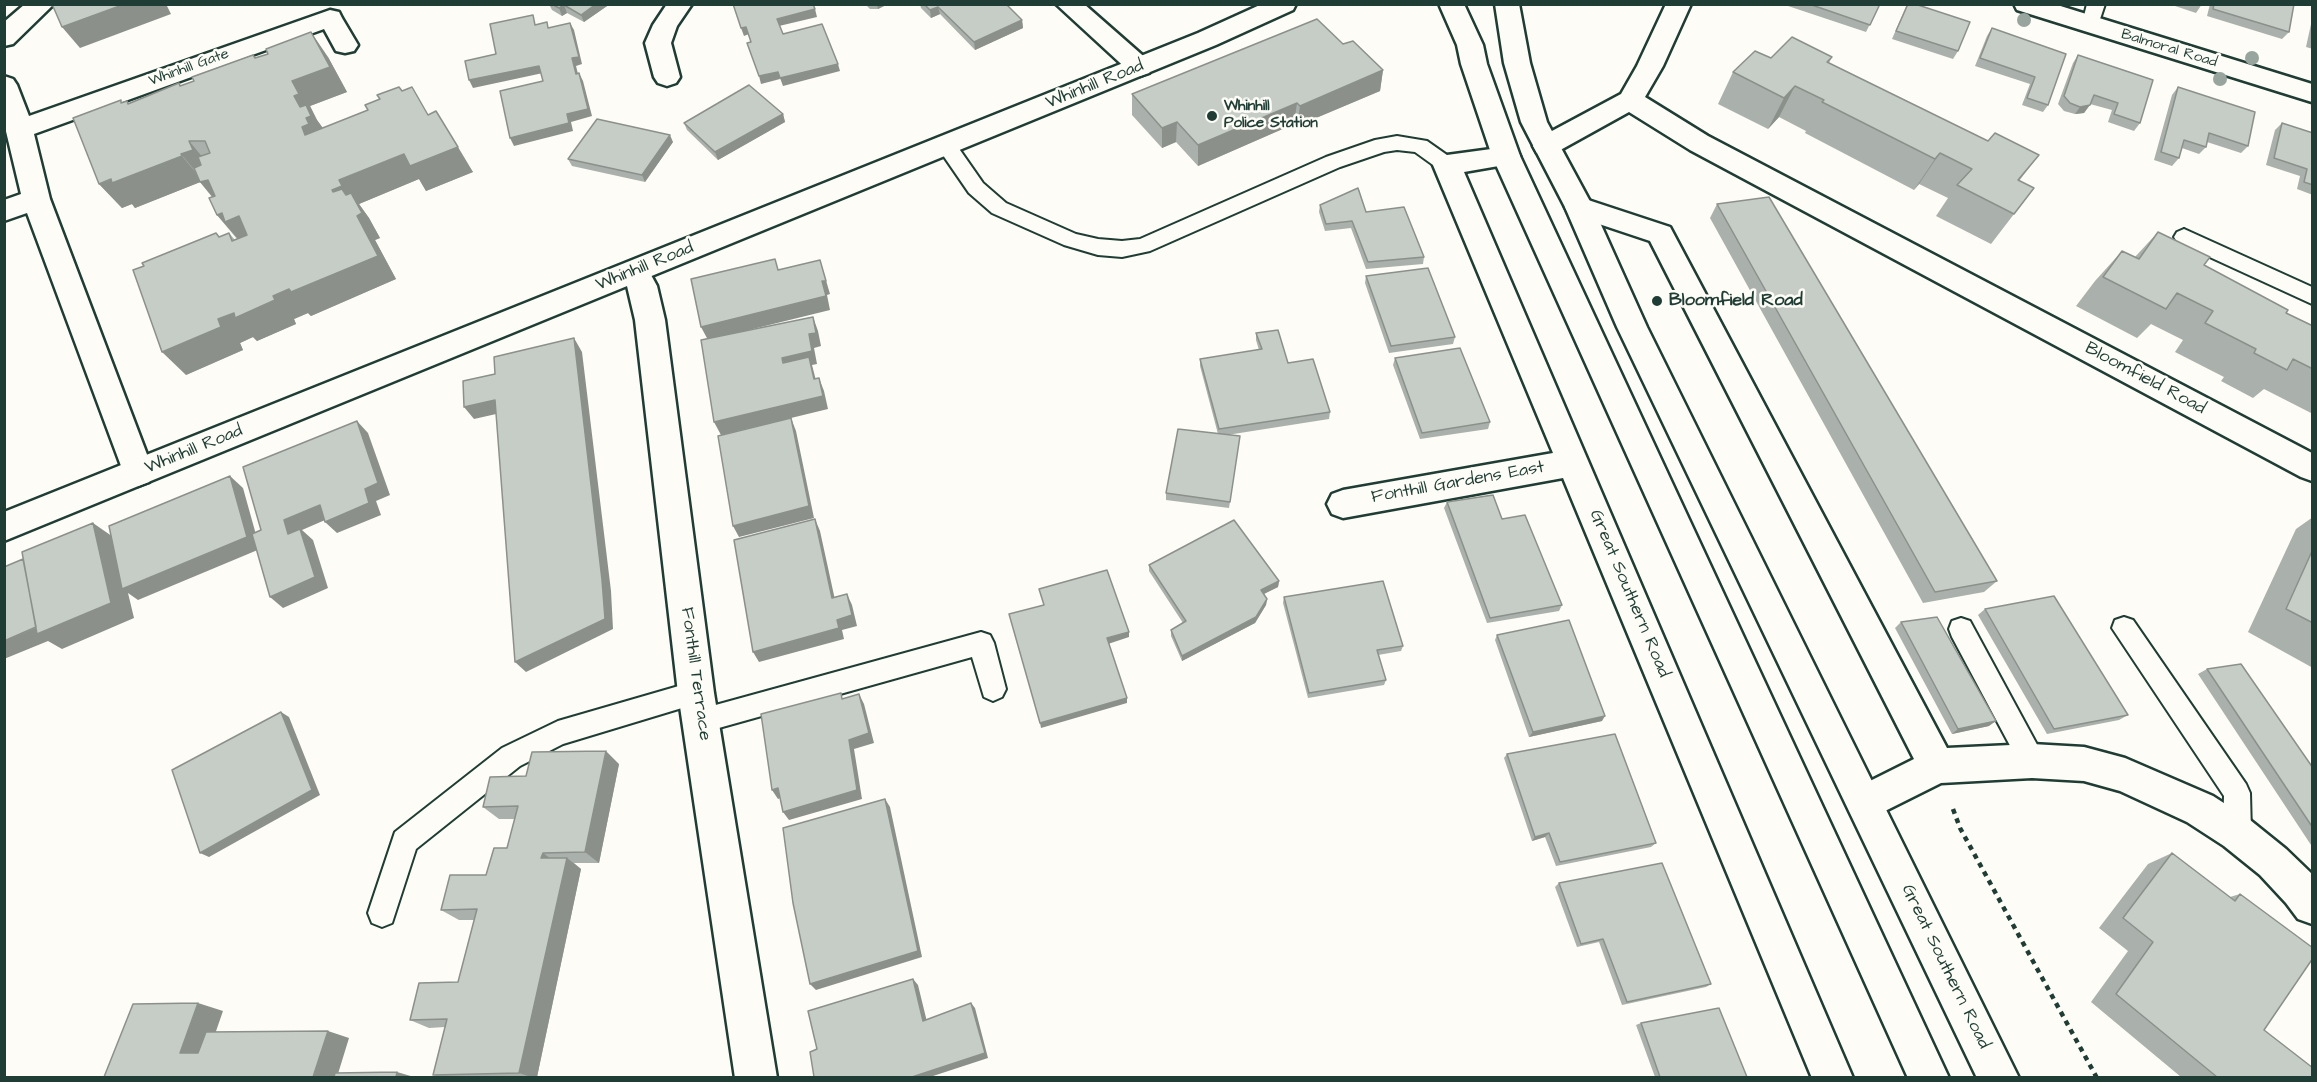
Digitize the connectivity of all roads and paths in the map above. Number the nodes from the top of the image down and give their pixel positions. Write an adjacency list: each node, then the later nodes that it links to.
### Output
1 (42, 4): 10 (street)
2 (680, 4): 13 (street)
3 (1068, 4): 12 (street)
4 (1284, 4): 12 (street, Whinhill Road)
5 (1451, 4): 20 (street)
6 (1507, 4): 19 (street, Great Southern Road)
7 (1679, 4): 16 (street)
8 (2026, 4): 9 (street, Balmoral Road)
9 (2093, 14): 15 (street, Balmoral Road)
10 (4, 38)
11 (345, 45): 17 (street, Whinhill Gate)
12 (1140, 67): 18 (street, Whinhill Road)
13 (667, 76)
14 (4, 85): 17 (street)
15 (2313, 93)
16 (1630, 100): 19 (street); 29 (street, Bloomfield Road)
17 (20, 129): 22 (street)
18 (946, 145): 21 (lane); 26 (street, Whinhill Road)
19 (1546, 146): 23 (street, Great Southern Road)
20 (1506, 156): 21 (street); 45 (street)
21 (1447, 165): 28 (street, Great Southern Road)
22 (36, 199): 24 (street); 30 (street)
23 (1579, 207): 38 (street); 39 (street, Great Southern Road)
24 (4, 211)
25 (2184, 237): 27 (lane)
26 (634, 272): 30 (street, Whinhill Road); 36 (street, Fonthill Terrace)
27 (2313, 296)
28 (1574, 463): 31 (street, Fonthill Gardens East); 44 (street, Great Southern Road)
29 (2313, 468)
30 (138, 473): 32 (street, Whinhill Road)
31 (1343, 504)
32 (4, 527)
33 (2124, 628): 40 (lane)
34 (1961, 629): 37 (lane)
35 (993, 689): 36 (lane)
36 (699, 707): 42 (lane); 43 (street, Fonthill Terrace)
37 (2032, 761): 38 (street); 40 (street)
38 (1937, 766): 39 (street); 47 (path)
39 (1865, 803): 46 (street, Great Southern Road)
40 (2237, 833): 41 (street)
41 (2313, 905)
42 (382, 913)
43 (756, 1077)
44 (1833, 1077)
45 (1929, 1077)
46 (1999, 1077)
47 (2097, 1077)

